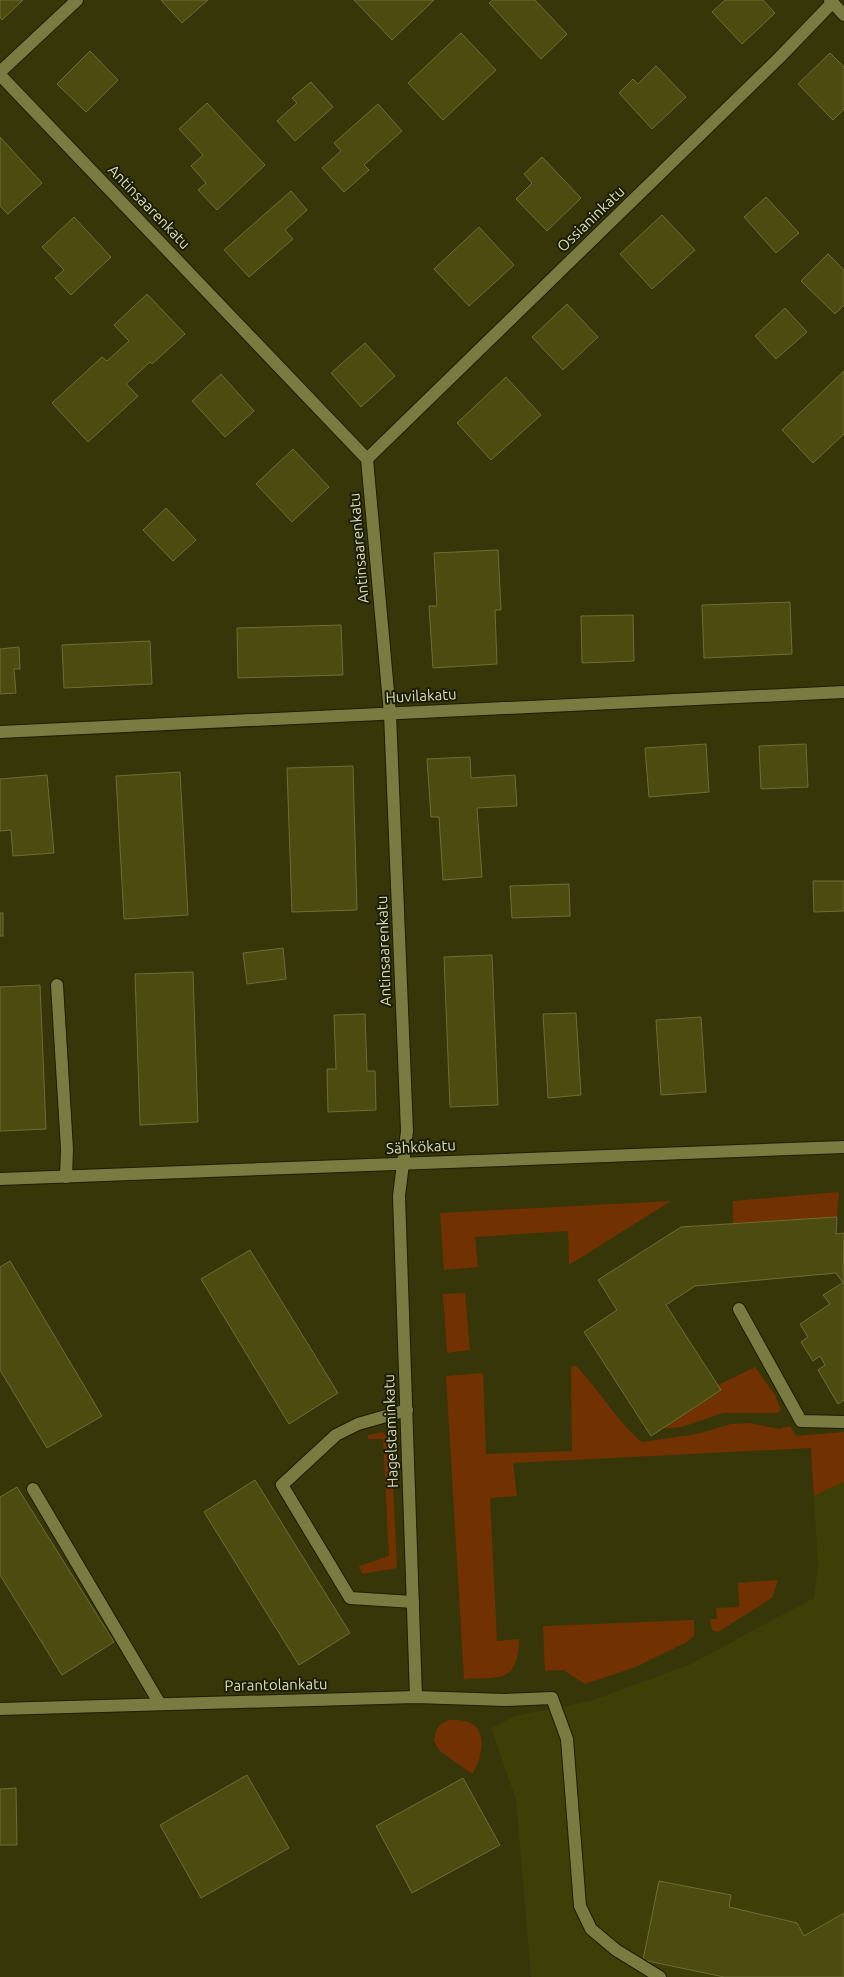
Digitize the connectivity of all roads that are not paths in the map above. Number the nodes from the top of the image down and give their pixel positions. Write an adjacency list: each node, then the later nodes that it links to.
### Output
1 (77, 0): 4 (street)
2 (831, 1): 3 (street); 5 (street, Ossianinkatu)
3 (844, 15)
4 (0, 74): 5 (street, Antinsaarenkatu)
5 (367, 459): 7 (street, Antinsaarenkatu)
6 (844, 692): 7 (street, Huvilakatu)
7 (390, 714): 8 (street, Huvilakatu); 11 (street, Antinsaarenkatu)
8 (0, 732)
9 (57, 985): 12 (street)
10 (844, 1147): 11 (street, Sähkökatu)
11 (404, 1164): 12 (street, Sähkökatu); 15 (street, Hagelstaminkatu)
12 (66, 1177): 13 (street, Sähkökatu)
13 (0, 1179)
14 (739, 1309): 16 (street)
15 (407, 1410): 18 (street, Hagelstaminkatu); 18 (street)
16 (844, 1422)
17 (33, 1489): 20 (street)
18 (413, 1602): 19 (street, Hagelstaminkatu)
19 (416, 1697): 20 (street, Parantolankatu); 22 (street, Parantolankatu)
20 (160, 1704): 21 (street, Parantolankatu)
21 (0, 1709)
22 (660, 1977)

